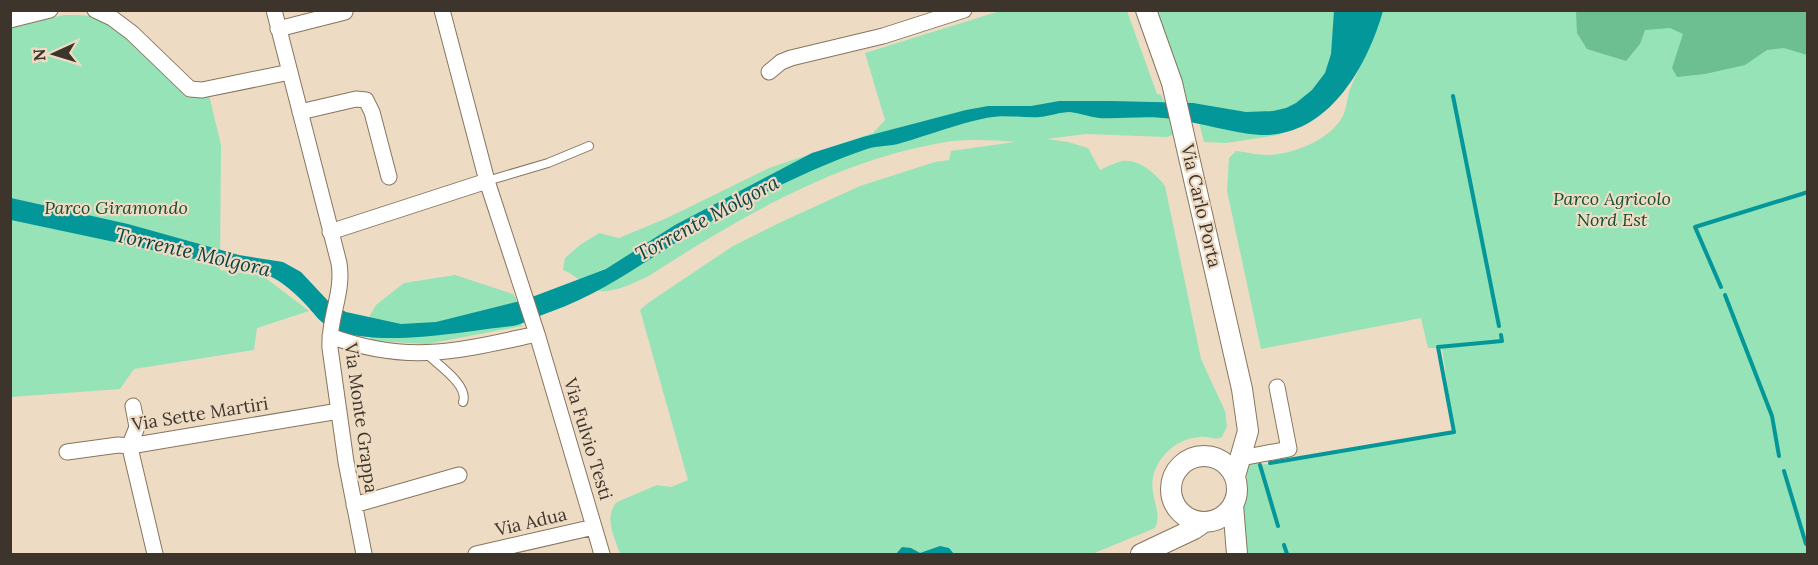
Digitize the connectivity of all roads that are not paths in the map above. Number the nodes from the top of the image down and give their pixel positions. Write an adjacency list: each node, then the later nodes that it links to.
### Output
1 (50, 10): 8 (street)
2 (95, 10): 10 (street)
3 (274, 10): 9 (street, Via Monte Grappa)
4 (442, 10): 15 (street, Via Fulvio Testi)
5 (964, 10): 11 (street)
6 (1146, 10): 22 (street, Via Carlo Porta)
7 (345, 12): 9 (street)
8 (10, 20)
9 (278, 29): 10 (street, Via Monte Grappa)
10 (290, 72): 12 (street, Via Monte Grappa)
11 (770, 72)
12 (300, 112): 14 (street); 16 (street, Via Monte Grappa)
13 (589, 146): 15 (lane)
14 (388, 177)
15 (487, 181): 16 (street); 17 (street, Via Fulvio Testi)
16 (330, 232): 18 (street, Via Monte Grappa)
17 (535, 329): 19 (street); 34 (street, Via Fulvio Testi)
18 (330, 336): 19 (street); 24 (street, Via Monte Grappa)
19 (426, 353): 21 (lane)
20 (1277, 387): 28 (street)
21 (463, 402)
22 (1245, 405): 27 (street, Via Carlo Porta); 28 (street, Via Carlo Porta)
23 (133, 406): 25 (street)
24 (339, 411): 25 (street, Via Sette Martiri); 31 (street, Via Monte Grappa)
25 (130, 446): 26 (street, Via Sette Martiri); 36 (street)
26 (67, 452)
27 (1220, 459): 28 (street); 30 (street)
28 (1238, 467): 32 (street)
29 (459, 475): 31 (street)
30 (1174, 502): 33 (street); 35 (street)
31 (354, 505): 37 (street, Via Monte Grappa)
32 (1233, 505): 33 (street); 40 (street)
33 (1206, 522): 35 (street); 40 (street)
34 (594, 528): 38 (street, Via Adua); 39 (street, Via Fulvio Testi)
35 (1148, 551)
36 (155, 555)
37 (364, 555)
38 (476, 555)
39 (602, 555)
40 (1235, 555)

